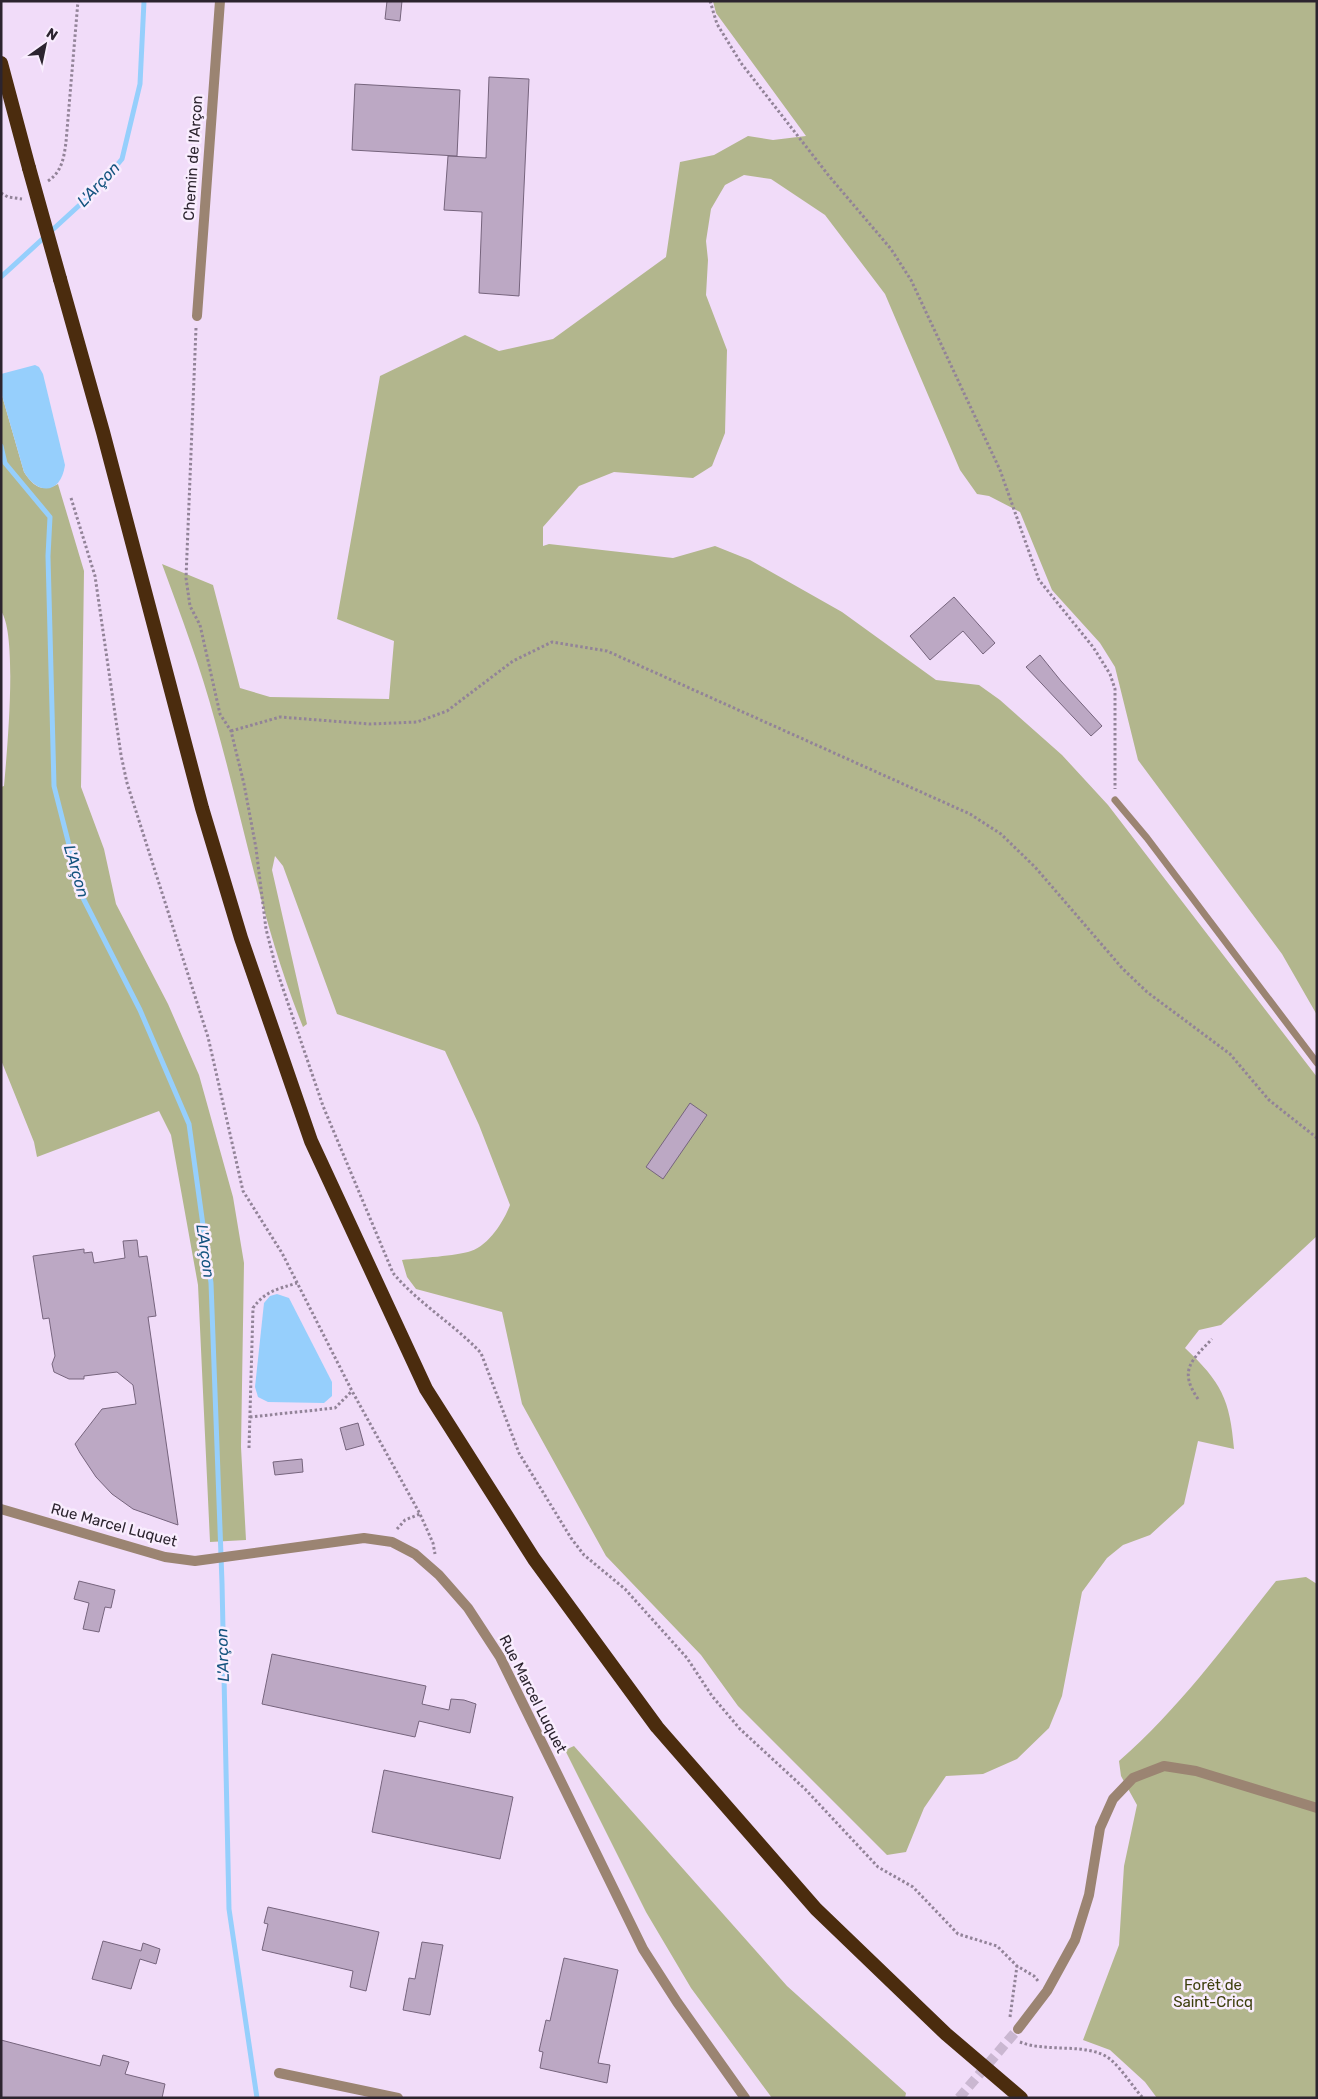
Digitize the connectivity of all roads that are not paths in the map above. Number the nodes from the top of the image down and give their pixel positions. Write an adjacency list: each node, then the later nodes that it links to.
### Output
1 (220, 1): 3 (street, Chemin de l'Arçon)
2 (1, 63): 12 (highway, bridge)
3 (197, 316)
4 (1115, 800): 5 (lane)
5 (1317, 1063)
6 (1, 1509): 11 (street, Rue Marcel Luquet)
7 (1317, 1808): 8 (street)
8 (1013, 2030)
9 (278, 2073): 10 (street)
10 (398, 2098)
11 (745, 2098)
12 (1022, 2098)

